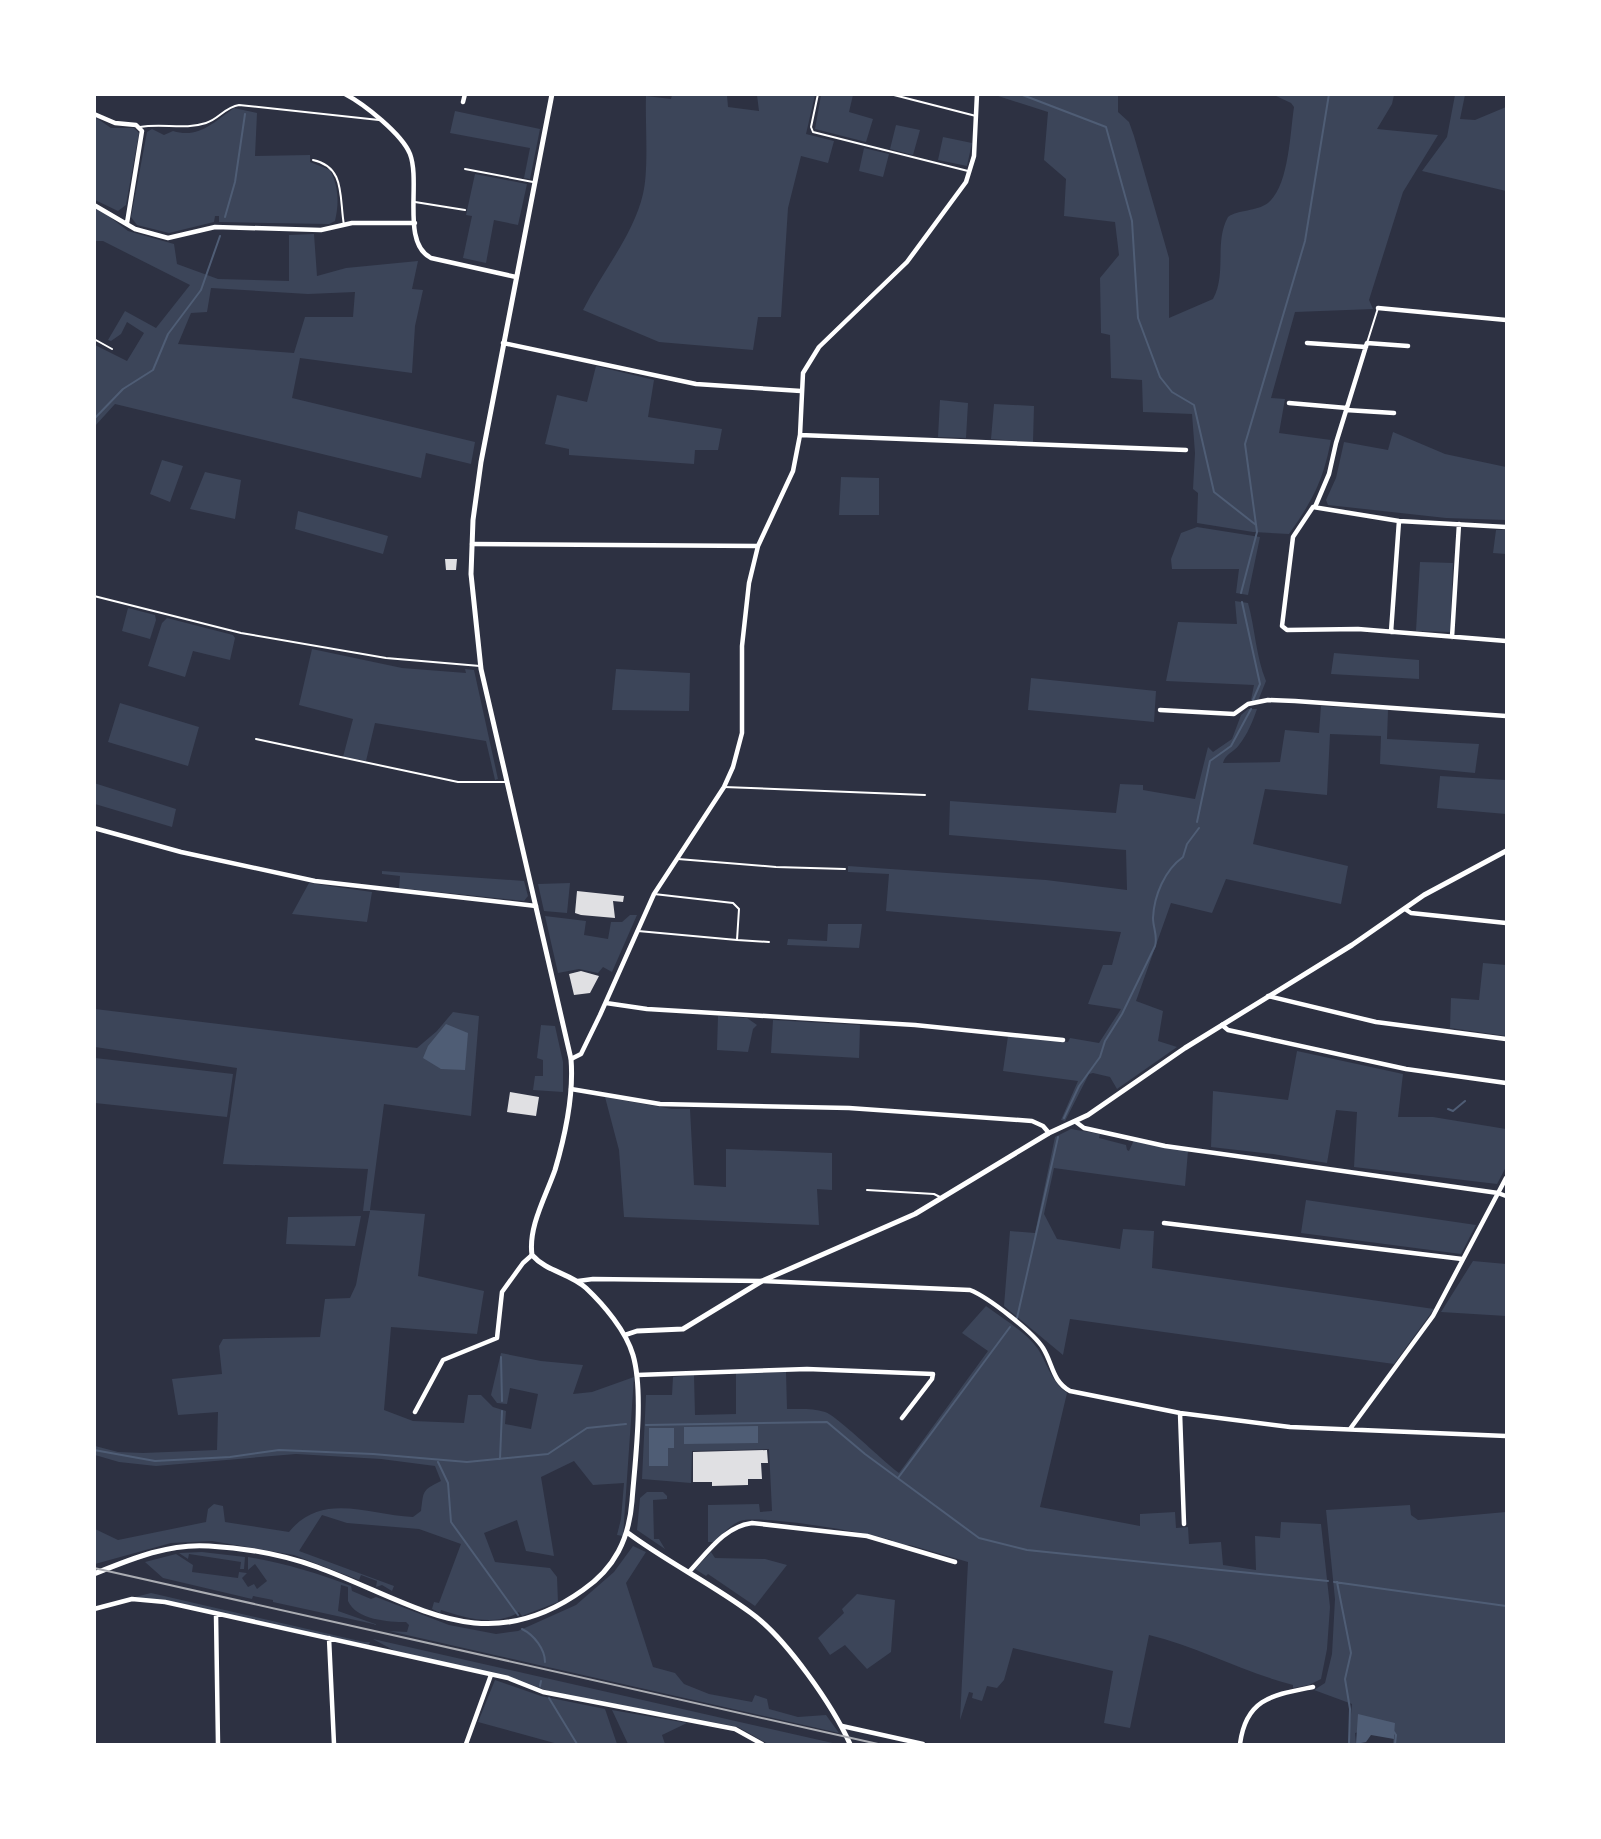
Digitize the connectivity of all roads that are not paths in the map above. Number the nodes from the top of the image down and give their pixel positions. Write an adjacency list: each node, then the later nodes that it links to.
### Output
1 (345, 94): 8 (street)
2 (362, 94): 8 (street)
3 (465, 94): 9 (street)
4 (552, 94): 17 (street)
5 (818, 94): 16 (lane)
6 (890, 94): 11 (lane)
7 (976, 94): 11 (street)
8 (359, 101): 12 (street)
9 (463, 102)
10 (94, 114): 13 (street)
11 (976, 116): 16 (street)
12 (379, 120): 13 (lane); 18 (street)
13 (140, 127): 22 (street)
14 (313, 160): 23 (lane)
15 (465, 169): 17 (lane)
16 (970, 171): 33 (street)
17 (534, 183): 24 (street)
18 (415, 202): 20 (lane); 21 (street)
19 (94, 205): 22 (street)
20 (465, 210)
21 (415, 223): 23 (street); 24 (street)
22 (127, 224): 23 (street)
23 (344, 225)
24 (516, 277): 29 (street)
25 (1378, 309): 26 (street); 30 (lane)
26 (1506, 320)
27 (94, 339): 32 (lane)
28 (1307, 343): 30 (street)
29 (503, 344): 33 (street); 43 (street)
30 (1367, 345): 31 (street); 35 (street)
31 (1408, 346)
32 (112, 349)
33 (801, 391): 37 (street)
34 (1289, 404): 35 (street)
35 (1346, 409): 36 (street); 39 (street)
36 (1394, 413)
37 (800, 435): 38 (street); 44 (street)
38 (1186, 450)
39 (1315, 507): 40 (street); 46 (street)
40 (1399, 521): 41 (street); 46 (street)
41 (1459, 524): 42 (street); 47 (street)
42 (1506, 527)
43 (472, 544): 44 (street); 49 (street)
44 (758, 546): 54 (street)
45 (94, 596): 49 (lane)
46 (1391, 632): 47 (street)
47 (1452, 637): 48 (street)
48 (1506, 641)
49 (480, 666): 53 (street)
50 (1160, 710): 51 (street)
51 (1506, 716)
52 (256, 739): 53 (lane)
53 (507, 782): 61 (street)
54 (724, 787): 55 (lane); 58 (street)
55 (925, 795)
56 (94, 828): 61 (street)
57 (1506, 851): 62 (street)
58 (676, 858): 59 (lane); 60 (street)
59 (845, 869)
60 (654, 894): 64 (street); 65 (lane)
61 (536, 906): 72 (street)
62 (1405, 909): 63 (street); 67 (street)
63 (1506, 924)
64 (638, 931): 65 (lane); 68 (street)
65 (737, 940): 66 (lane)
66 (769, 942)
67 (1268, 996): 69 (street); 70 (street)
68 (606, 1003): 71 (street); 72 (street)
69 (1222, 1025): 73 (street); 75 (street)
70 (1506, 1039)
71 (1063, 1040)
72 (572, 1059): 74 (street)
73 (1506, 1083)
74 (571, 1089): 76 (street); 83 (street)
75 (1076, 1122): 76 (street); 79 (street)
76 (1049, 1133): 81 (street)
77 (1506, 1178): 79 (street)
78 (867, 1190): 81 (lane)
79 (1498, 1193): 80 (street); 84 (street)
80 (1506, 1196)
81 (941, 1199): 86 (street)
82 (1164, 1223): 84 (street)
83 (532, 1255): 85 (street); 89 (street)
84 (1462, 1259): 92 (street)
85 (578, 1281): 86 (street); 87 (street)
86 (762, 1281): 87 (street); 90 (street)
87 (625, 1335): 88 (street)
88 (637, 1375): 91 (street); 95 (street)
89 (415, 1412)
90 (1179, 1413): 92 (street); 94 (street)
91 (902, 1418)
92 (1350, 1429): 93 (street)
93 (1506, 1436)
94 (1184, 1524)
95 (627, 1533): 97 (street); 98 (street)
96 (955, 1562): 97 (street)
97 (689, 1572): 104 (street)
98 (94, 1574)
99 (94, 1609): 100 (street)
100 (216, 1614): 101 (street); 105 (street)
101 (329, 1638): 102 (street); 106 (street)
102 (491, 1675): 107 (street); 108 (street)
103 (1313, 1687): 111 (street)
104 (842, 1726): 109 (street); 110 (street)
105 (218, 1744)
106 (334, 1744)
107 (466, 1744)
108 (762, 1744)
109 (850, 1744)
110 (923, 1744)
111 (1240, 1744)

